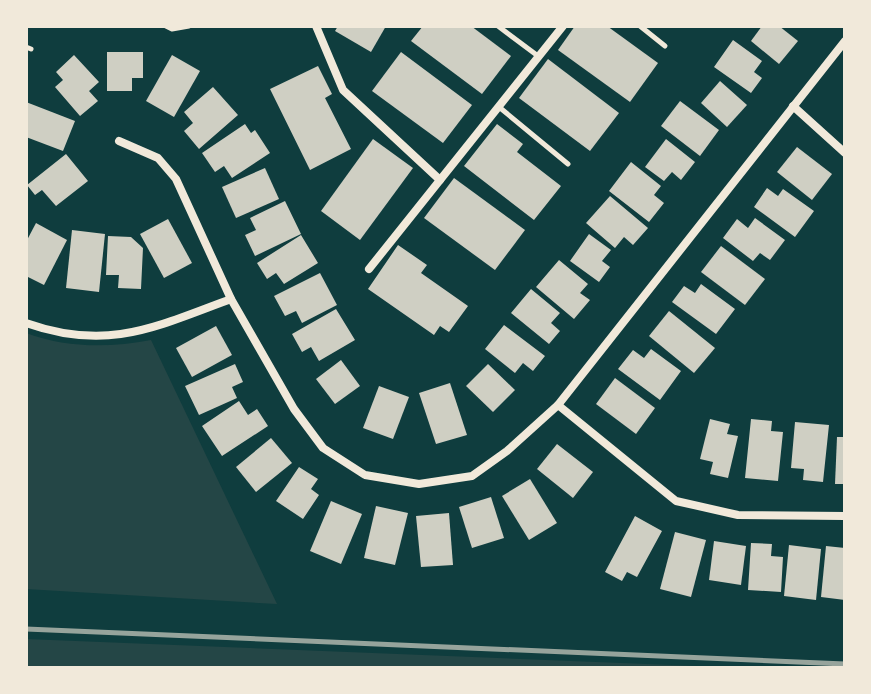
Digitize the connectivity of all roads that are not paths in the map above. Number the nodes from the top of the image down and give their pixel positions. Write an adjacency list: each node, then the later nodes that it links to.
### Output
1 (166, 26): 2 (lane)
2 (189, 26)
3 (316, 26): 15 (street)
4 (498, 26): 9 (lane)
5 (563, 26): 9 (street)
6 (640, 26): 8 (lane)
7 (845, 41): 10 (street)
8 (665, 46)
9 (538, 57): 11 (street)
10 (793, 106): 13 (street); 19 (street)
11 (499, 107): 14 (lane); 15 (street)
12 (119, 141): 17 (street)
13 (845, 153)
14 (568, 164)
15 (440, 180): 16 (street)
16 (369, 269)
17 (231, 299): 18 (street); 19 (street)
18 (26, 323)
19 (558, 405): 20 (street)
20 (845, 516)

